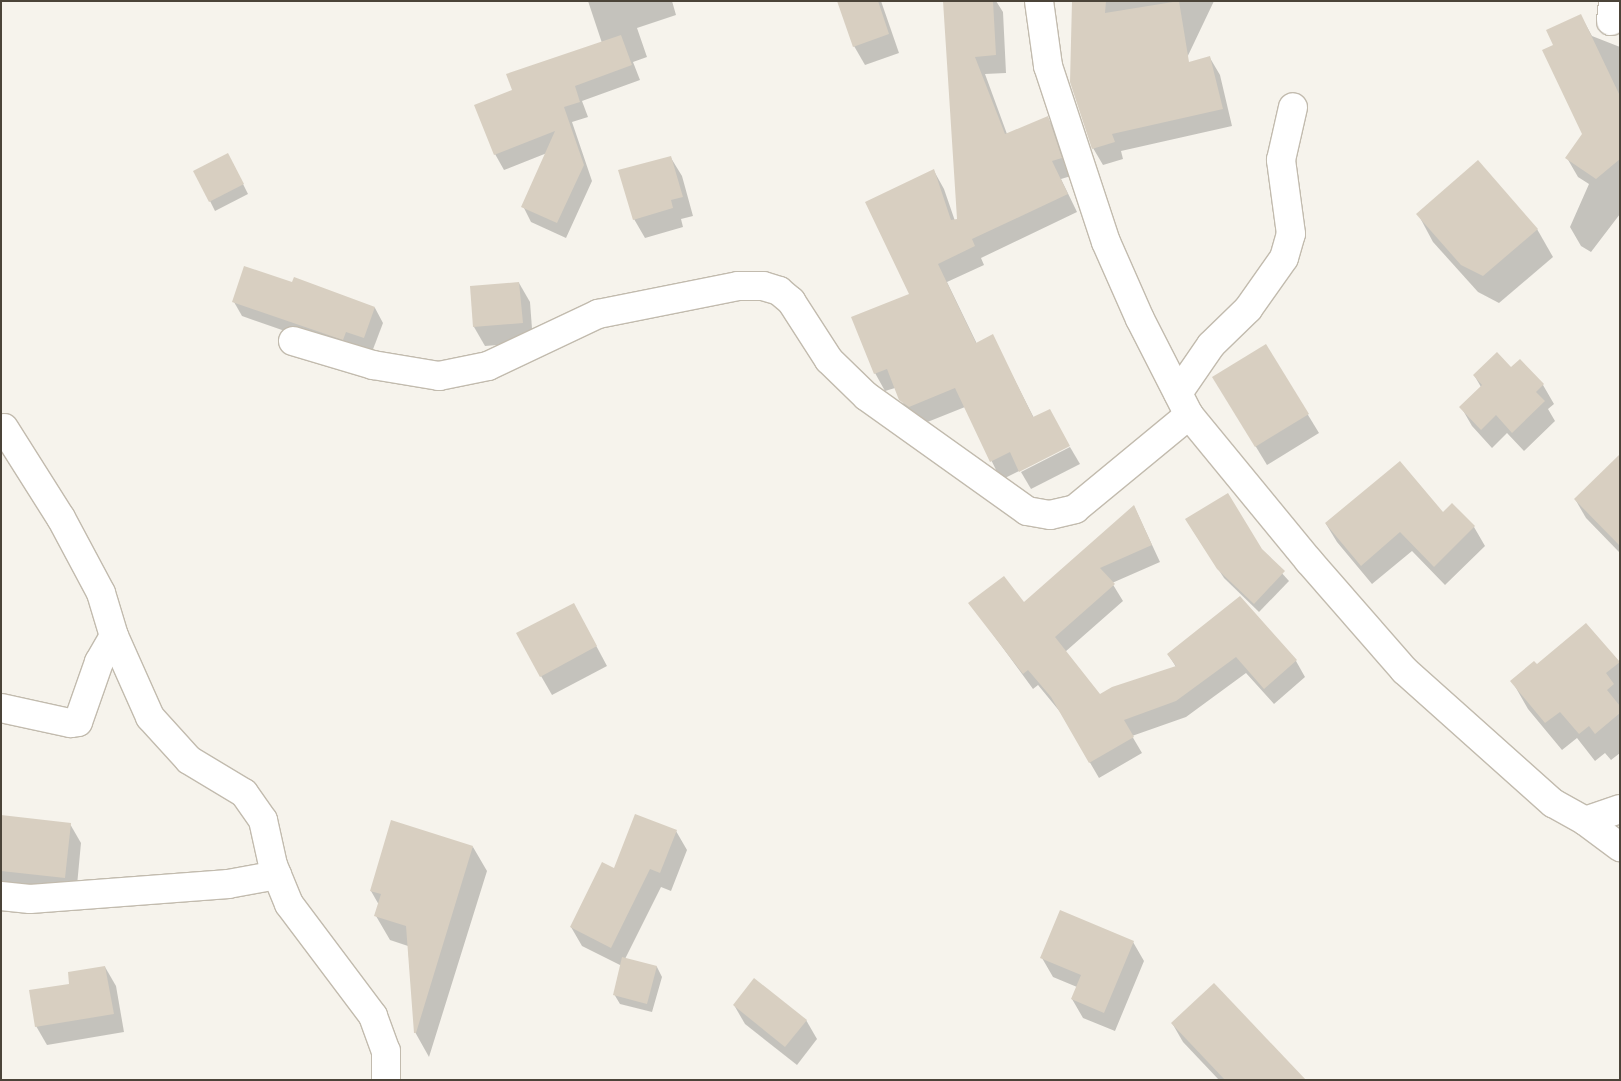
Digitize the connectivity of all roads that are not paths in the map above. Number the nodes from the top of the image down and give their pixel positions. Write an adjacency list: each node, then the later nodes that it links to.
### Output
1 (1039, 1): 4 (street)
2 (1293, 107): 4 (street)
3 (293, 341): 4 (street)
4 (1184, 404): 9 (street)
5 (4, 428): 6 (street)
6 (114, 636): 7 (street); 11 (street)
7 (1, 708)
8 (1620, 809): 9 (street)
9 (1584, 821): 10 (street)
10 (1620, 847)
11 (277, 875): 12 (street); 13 (street)
12 (1, 896)
13 (386, 1080)

